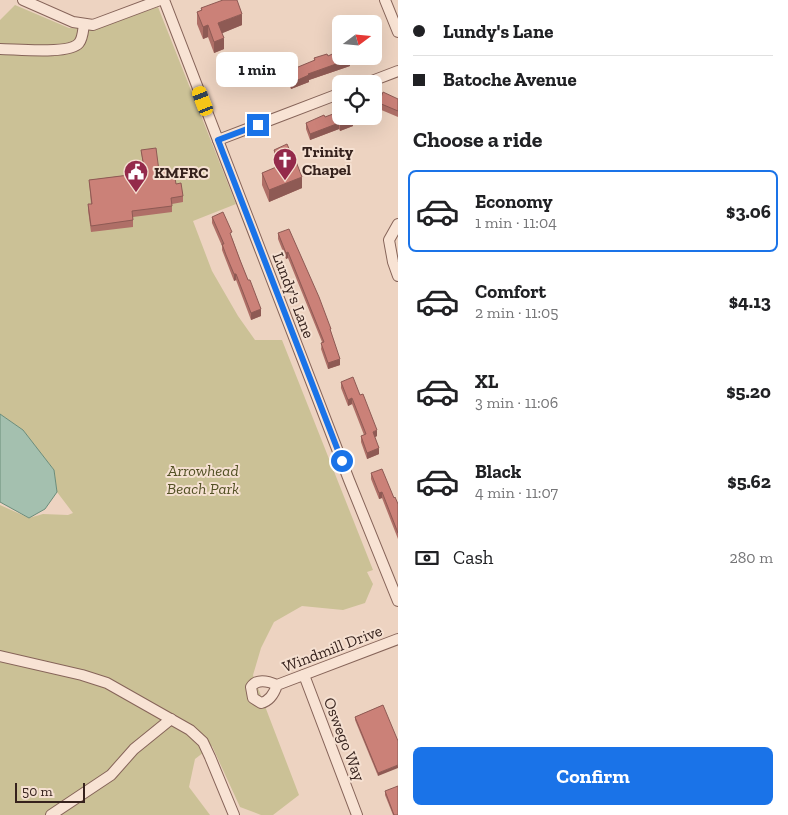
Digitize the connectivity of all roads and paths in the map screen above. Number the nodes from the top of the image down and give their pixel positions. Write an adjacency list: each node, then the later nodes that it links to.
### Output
1 (23, 0): 4 (street)
2 (162, 0): 4 (street); 10 (street, Lundy's Lane)
3 (385, 0): 5 (street)
4 (84, 24): 6 (street)
5 (398, 32)
6 (0, 49)
7 (398, 70): 8 (street)
8 (382, 77)
9 (332, 96): 10 (street)
10 (218, 140): 13 (street, Lundy's Lane)
11 (398, 224): 12 (street)
12 (398, 276)
13 (398, 601)
14 (398, 639): 16 (street, Windmill Drive)
15 (0, 656): 18 (street)
16 (304, 674): 17 (street, Windmill Drive); 21 (street, Oswego Way)
17 (277, 685)
18 (171, 718): 19 (street); 20 (street)
19 (51, 815)
20 (234, 815)
21 (357, 815)

